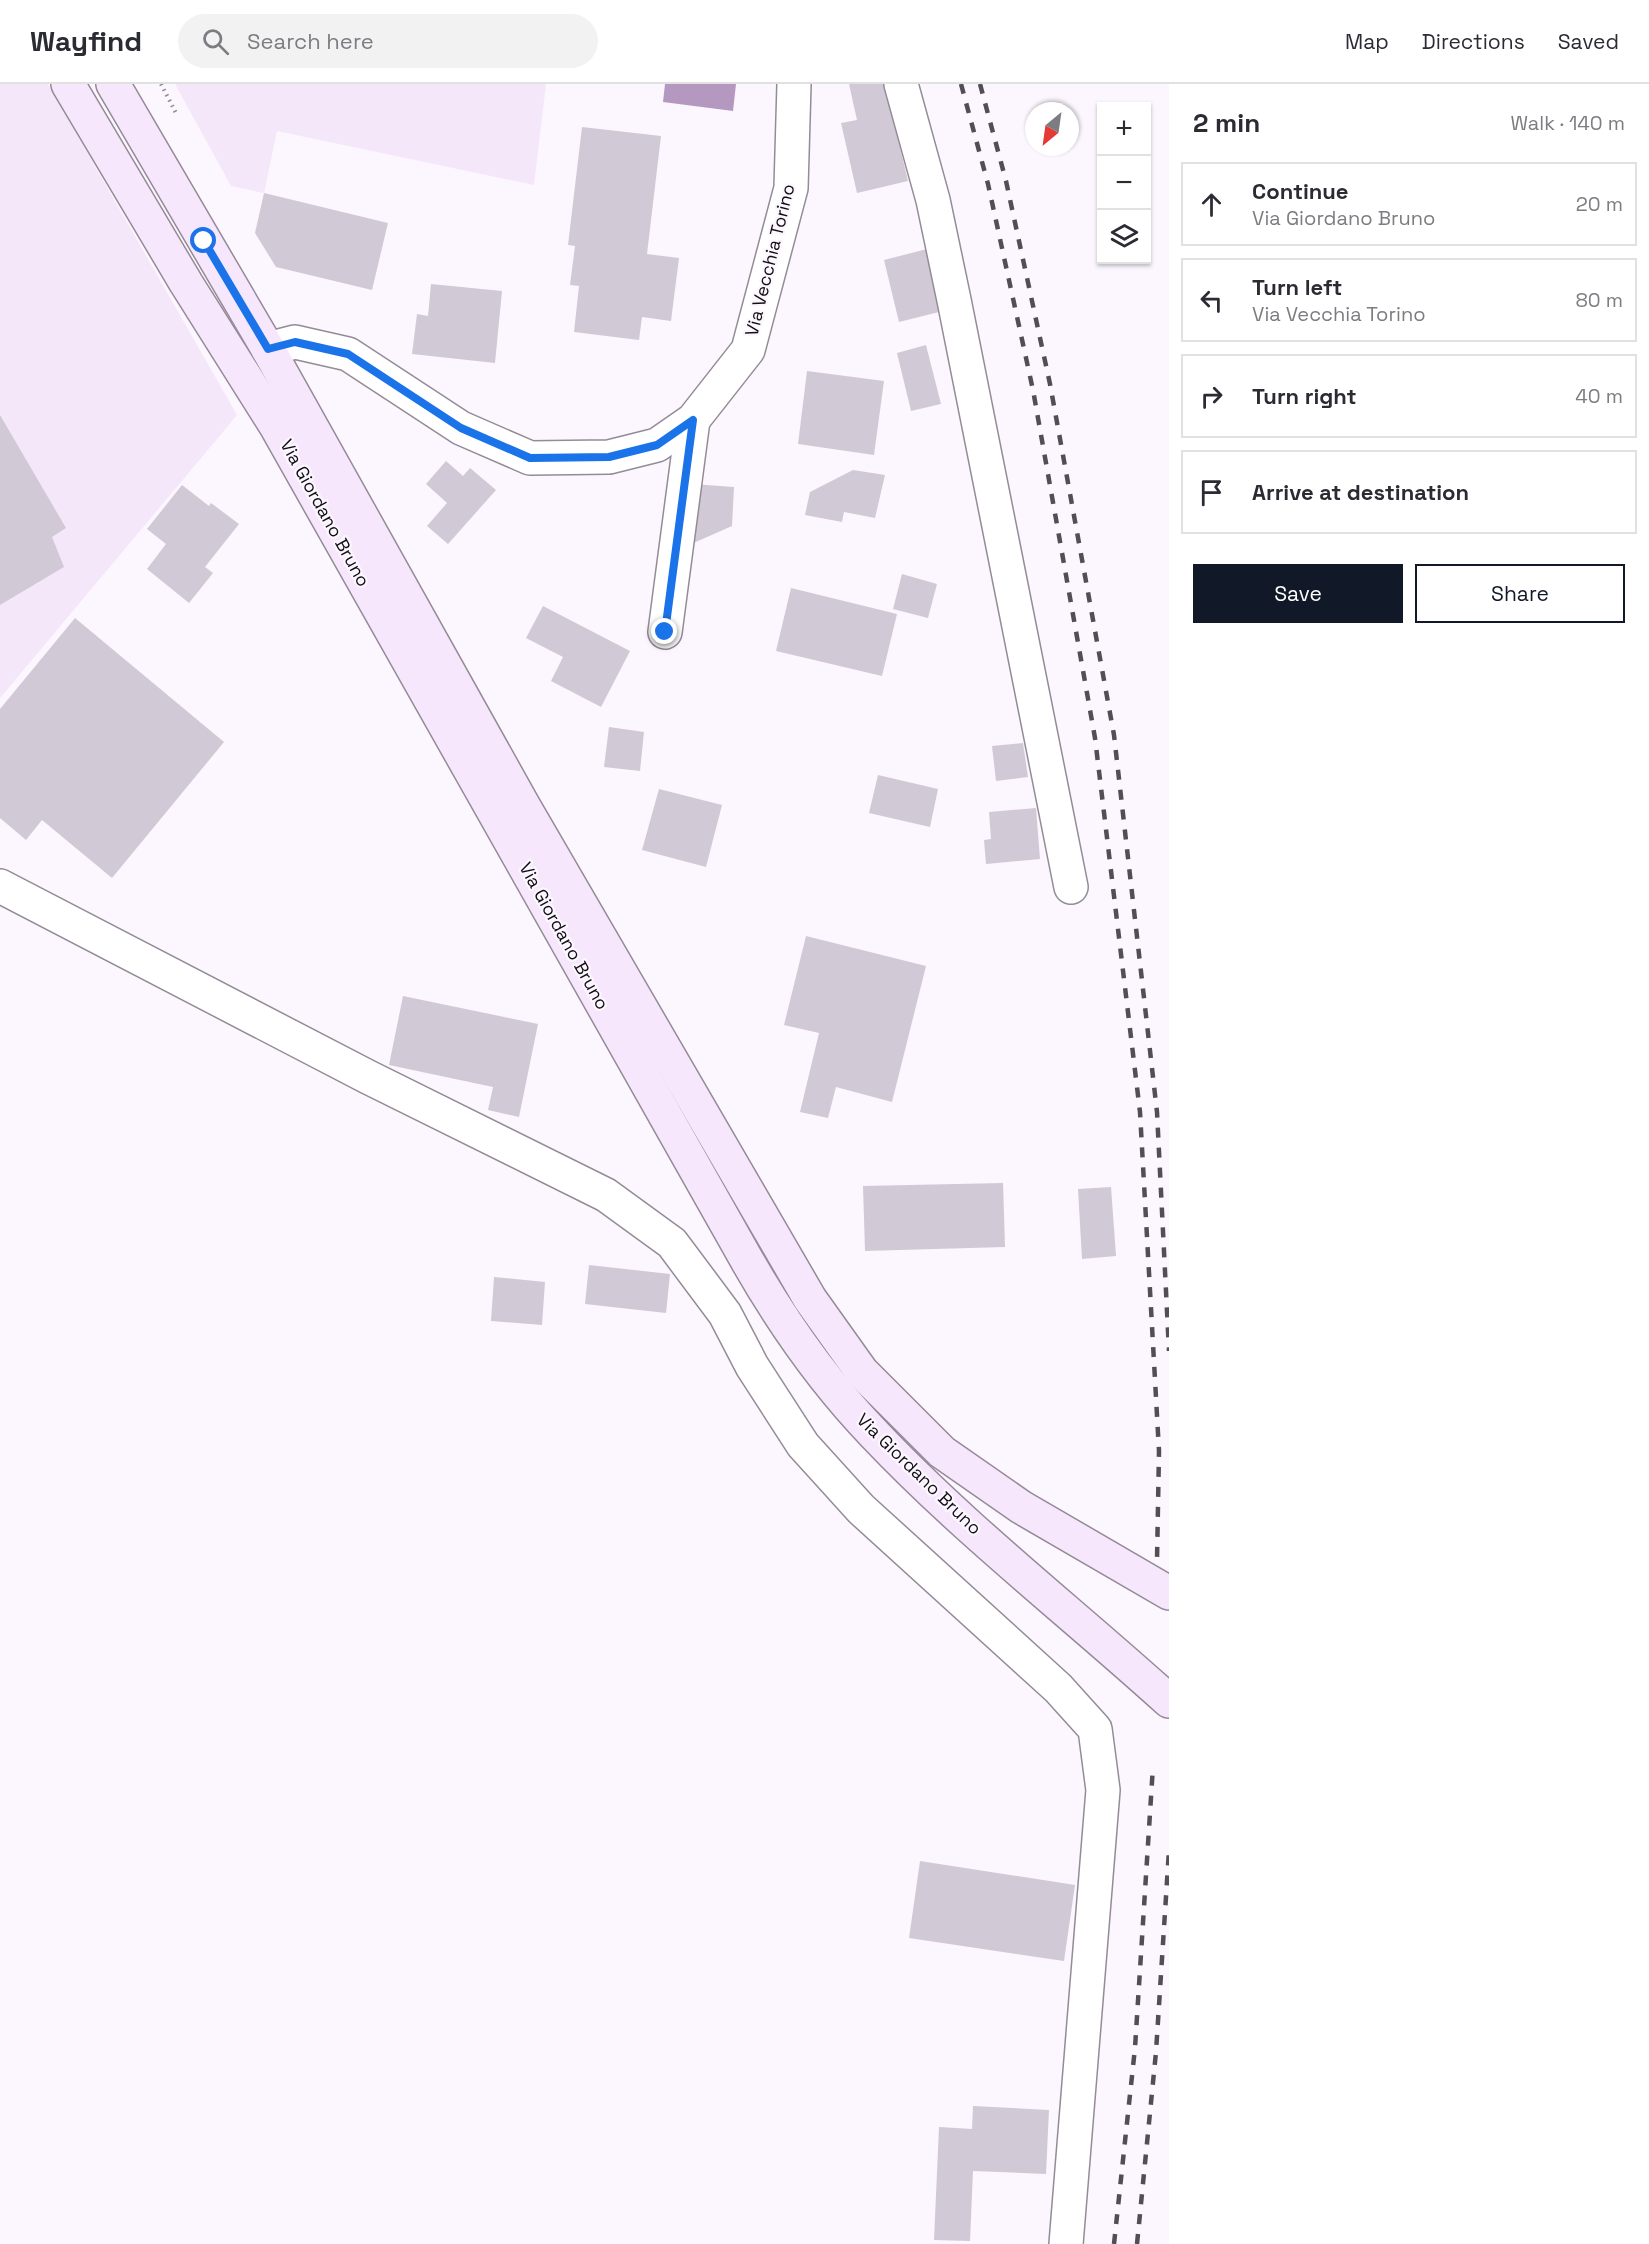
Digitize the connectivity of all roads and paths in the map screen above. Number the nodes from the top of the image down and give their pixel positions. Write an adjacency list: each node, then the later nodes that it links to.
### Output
1 (68, 84): 11 (main road, Via Giordano Bruno)
2 (113, 84): 5 (main road, Via Giordano Bruno)
3 (794, 84): 6 (street, Via Vecchia Torino)
4 (901, 84): 9 (street)
5 (268, 349): 6 (street, Via Vecchia Torino); 10 (main road, Via Giordano Bruno)
6 (693, 420): 7 (street)
7 (665, 632)
8 (0, 886): 12 (street)
9 (1071, 887)
10 (1169, 1593)
11 (1169, 1701)
12 (1066, 2244)

